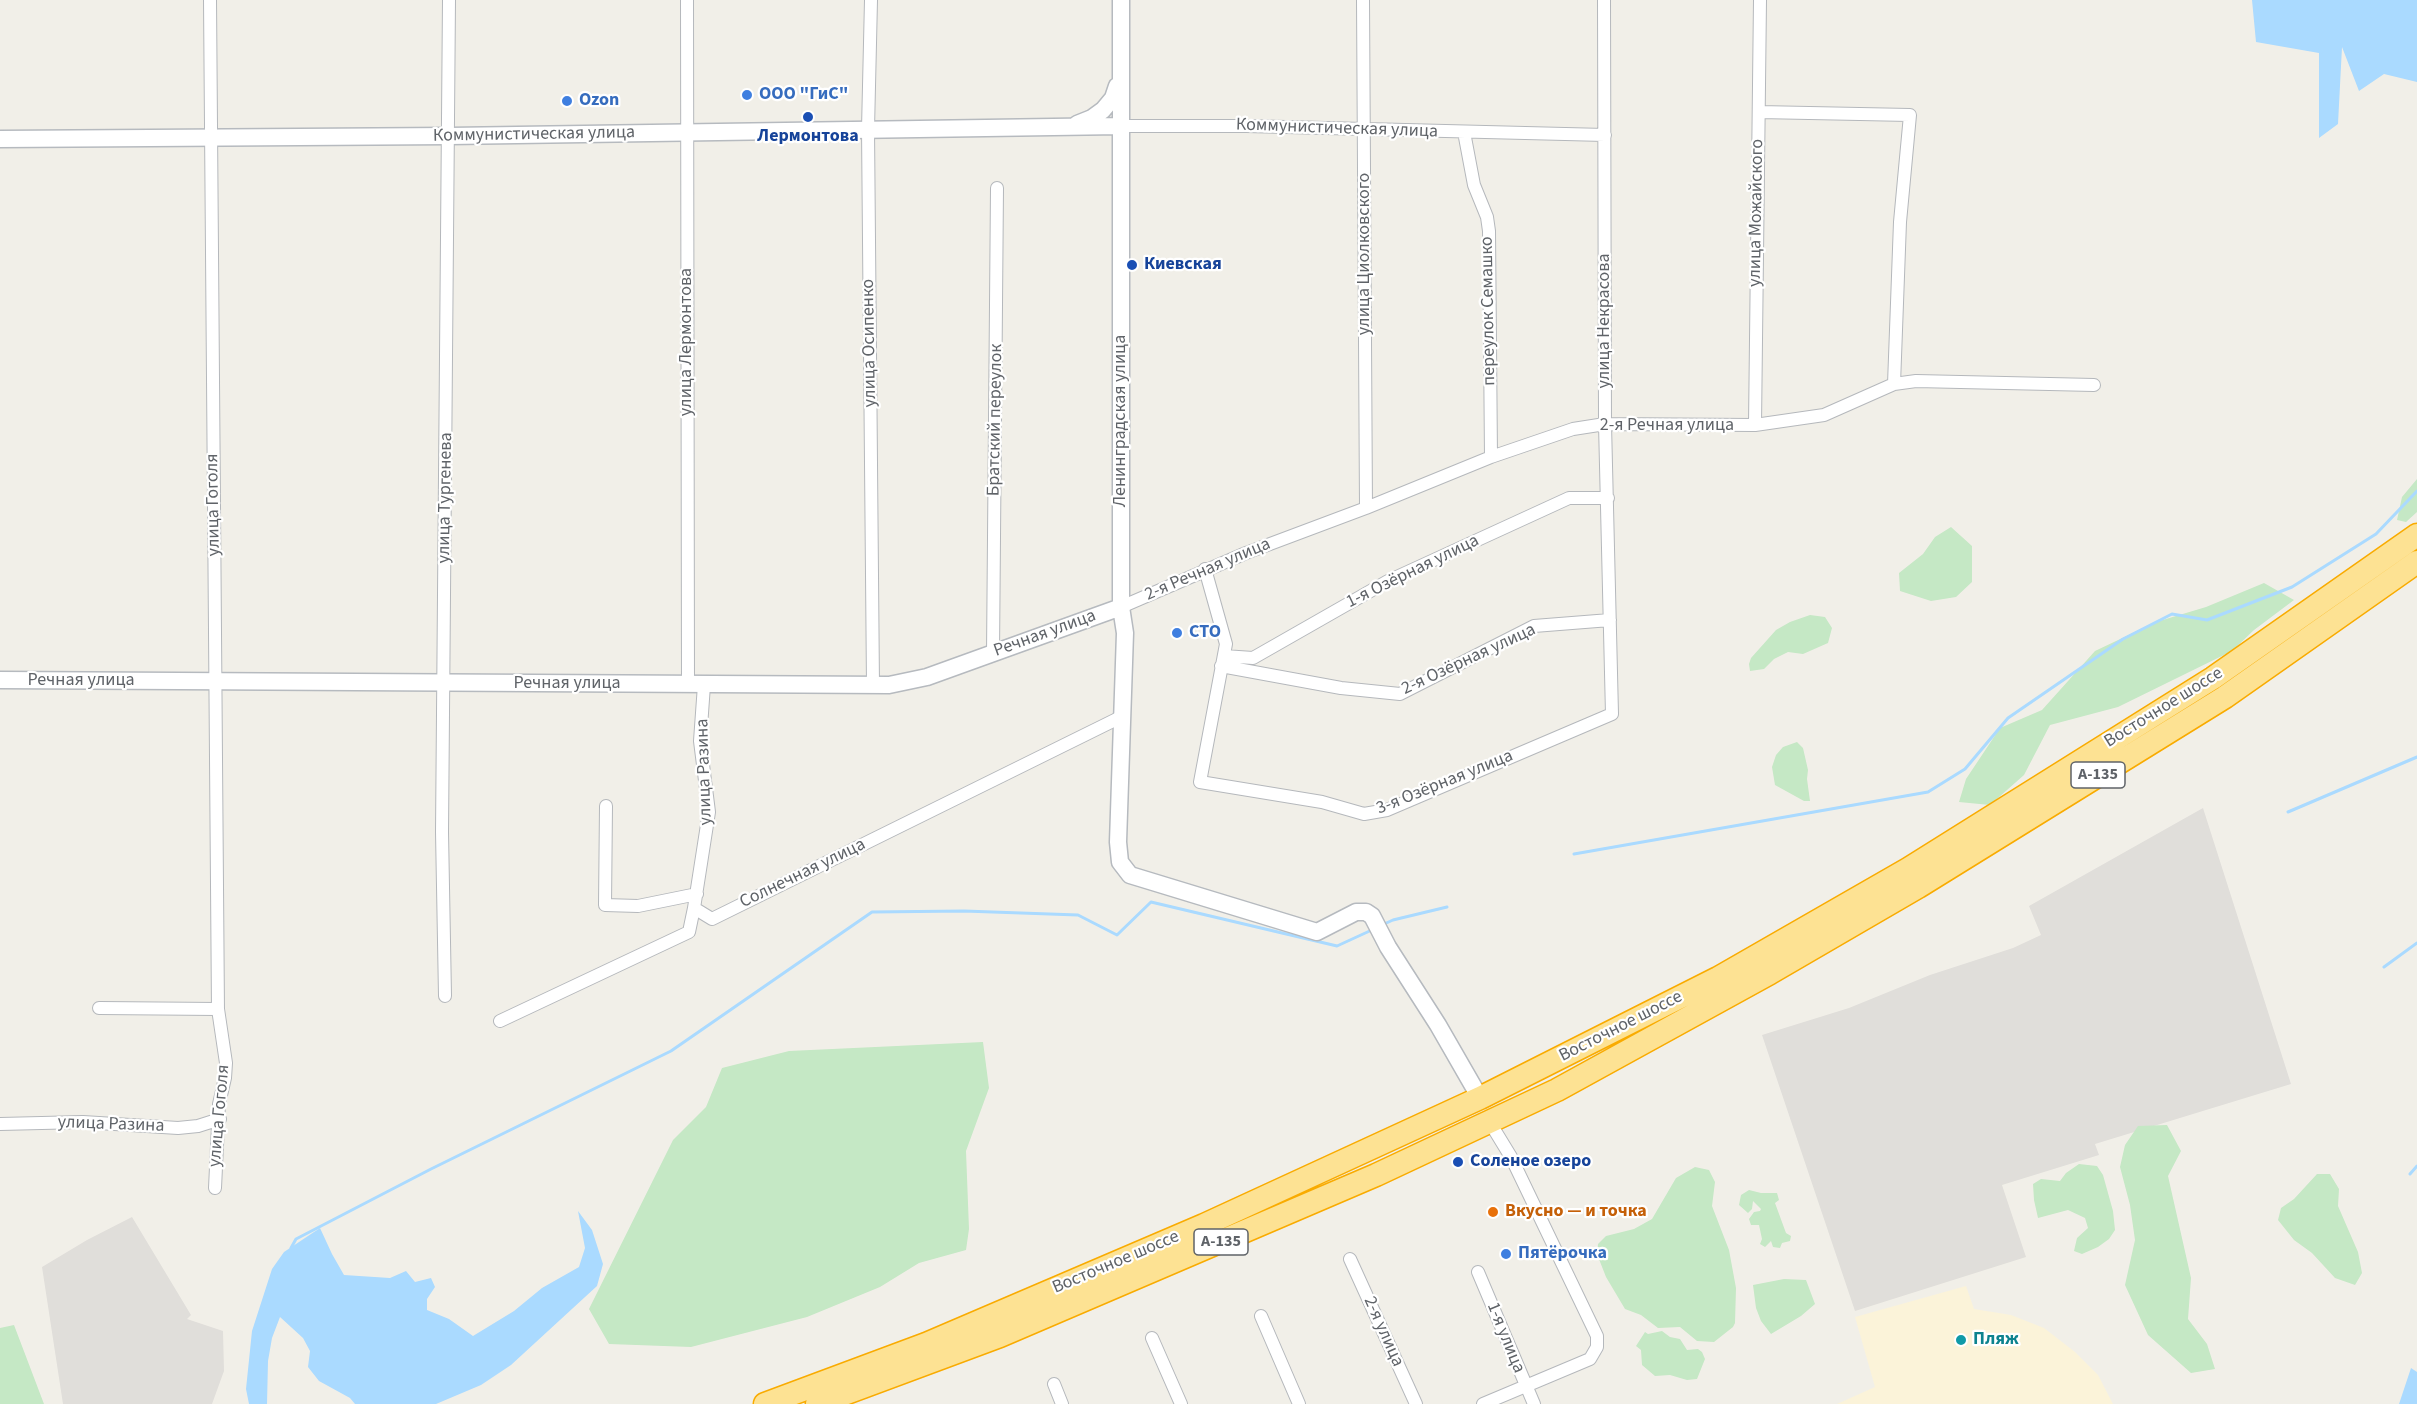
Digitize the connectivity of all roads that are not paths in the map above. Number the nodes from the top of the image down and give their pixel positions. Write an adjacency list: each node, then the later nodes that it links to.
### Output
1 (210, 0): 20 (street, улица Гоголя)
2 (449, 0): 18 (street, улица Тургенева)
3 (687, 0): 15 (street, улица Лермонтова)
4 (871, 0): 13 (street, улица Осипенко)
5 (1120, 0): 9 (street, Ленинградская улица)
6 (1363, 0): 14 (street, улица Циолковского)
7 (1604, 0): 17 (street, улица Некрасова)
8 (1760, 0): 10 (street, улица Можайского)
9 (1120, 76): 11 (street, Коммунистическая улица); 12 (street, Ленинградская улица)
10 (1759, 112): 22 (street); 25 (street, улица Можайского)
11 (1068, 126): 12 (street, Коммунистическая улица); 13 (street, Коммунистическая улица)
12 (1120, 126): 14 (street, Коммунистическая улица); 32 (street, Ленинградская улица)
13 (868, 129): 15 (street, Коммунистическая улица); 40 (street, улица Осипенко)
14 (1365, 129): 16 (street, Коммунистическая улица); 28 (street, улица Циолковского)
15 (686, 132): 18 (street, Коммунистическая улица); 39 (street, улица Лермонтова)
16 (1464, 132): 17 (street, Коммунистическая улица); 26 (street, переулок Семашко)
17 (1605, 135): 24 (street, улица Некрасова)
18 (450, 136): 20 (street, Коммунистическая улица); 38 (street, улица Тургенева)
19 (0, 139): 20 (street, Коммунистическая улица)
20 (211, 139): 37 (street, улица Гоголя)
21 (997, 188): 34 (street, Братский переулок)
22 (1894, 384): 23 (street, 2-я Речная улица); 25 (street, 2-я Речная улица)
23 (2094, 385)
24 (1605, 424): 25 (street, 2-я Речная улица); 26 (street, 2-я Речная улица); 27 (street, улица Некрасова)
25 (1755, 425)
26 (1491, 457): 28 (street, 2-я Речная улица)
27 (1608, 498): 33 (street, улица Некрасова); 35 (street, 1-я Озёрная улица)
28 (1366, 508): 31 (street, 2-я Речная улица)
29 (2417, 535): 46 (highway, Восточное шоссе / А-135)
30 (2417, 562): 46 (highway, Восточное шоссе / А-135)
31 (1205, 569): 32 (street, 2-я Речная улица); 35 (street)
32 (1121, 607): 34 (street, Речная улица); 42 (street, Ленинградская улица)
33 (1610, 620): 35 (street, 2-я Озёрная улица); 41 (street, улица Некрасова)
34 (993, 653): 40 (street, Речная улица)
35 (1223, 661): 41 (street, 3-я Озёрная улица)
36 (0, 680): 37 (street, Речная улица)
37 (216, 681): 38 (street, Речная улица); 49 (street, улица Гоголя)
38 (445, 683): 39 (street, Речная улица); 47 (street, улица Тургенева)
39 (696, 685): 40 (street, Речная улица); 44 (street, улица Разина)
40 (873, 686)
41 (1612, 714)
42 (1123, 716): 45 (street, Солнечная улица); 51 (street, Ленинградская улица)
43 (606, 806): 44 (street)
44 (697, 894): 45 (street, улица Разина)
45 (694, 908): 50 (street)
46 (1765, 963): 51 (highway, Восточное шоссе / А-135); 53 (highway, Восточное шоссе / А-135)
47 (445, 996)
48 (99, 1008): 49 (street)
49 (218, 1009): 52 (street, улица Гоголя)
50 (500, 1021)
51 (1480, 1098): 56 (highway, Восточное шоссе / А-135)
52 (220, 1119): 54 (street, улица Разина); 55 (street, улица Гоголя)
53 (1490, 1121): 58 (highway, Восточное шоссе / А-135); 63 (street)
54 (0, 1124)
55 (215, 1188)
56 (1204, 1225): 58 (highway); 64 (highway, Восточное шоссе / А-135)
57 (1350, 1259): 69 (street, 2-я улица)
58 (1171, 1263): 65 (highway, Восточное шоссе / А-135)
59 (1478, 1272): 63 (street, 1-я улица)
60 (1261, 1316): 68 (street)
61 (1152, 1338): 67 (street)
62 (1053, 1384): 66 (street)
63 (1525, 1386): 70 (street); 71 (street, 1-я улица)
64 (765, 1404)
65 (818, 1404)
66 (1062, 1404)
67 (1181, 1404)
68 (1299, 1404)
69 (1416, 1404)
70 (1483, 1404)
71 (1534, 1404)

